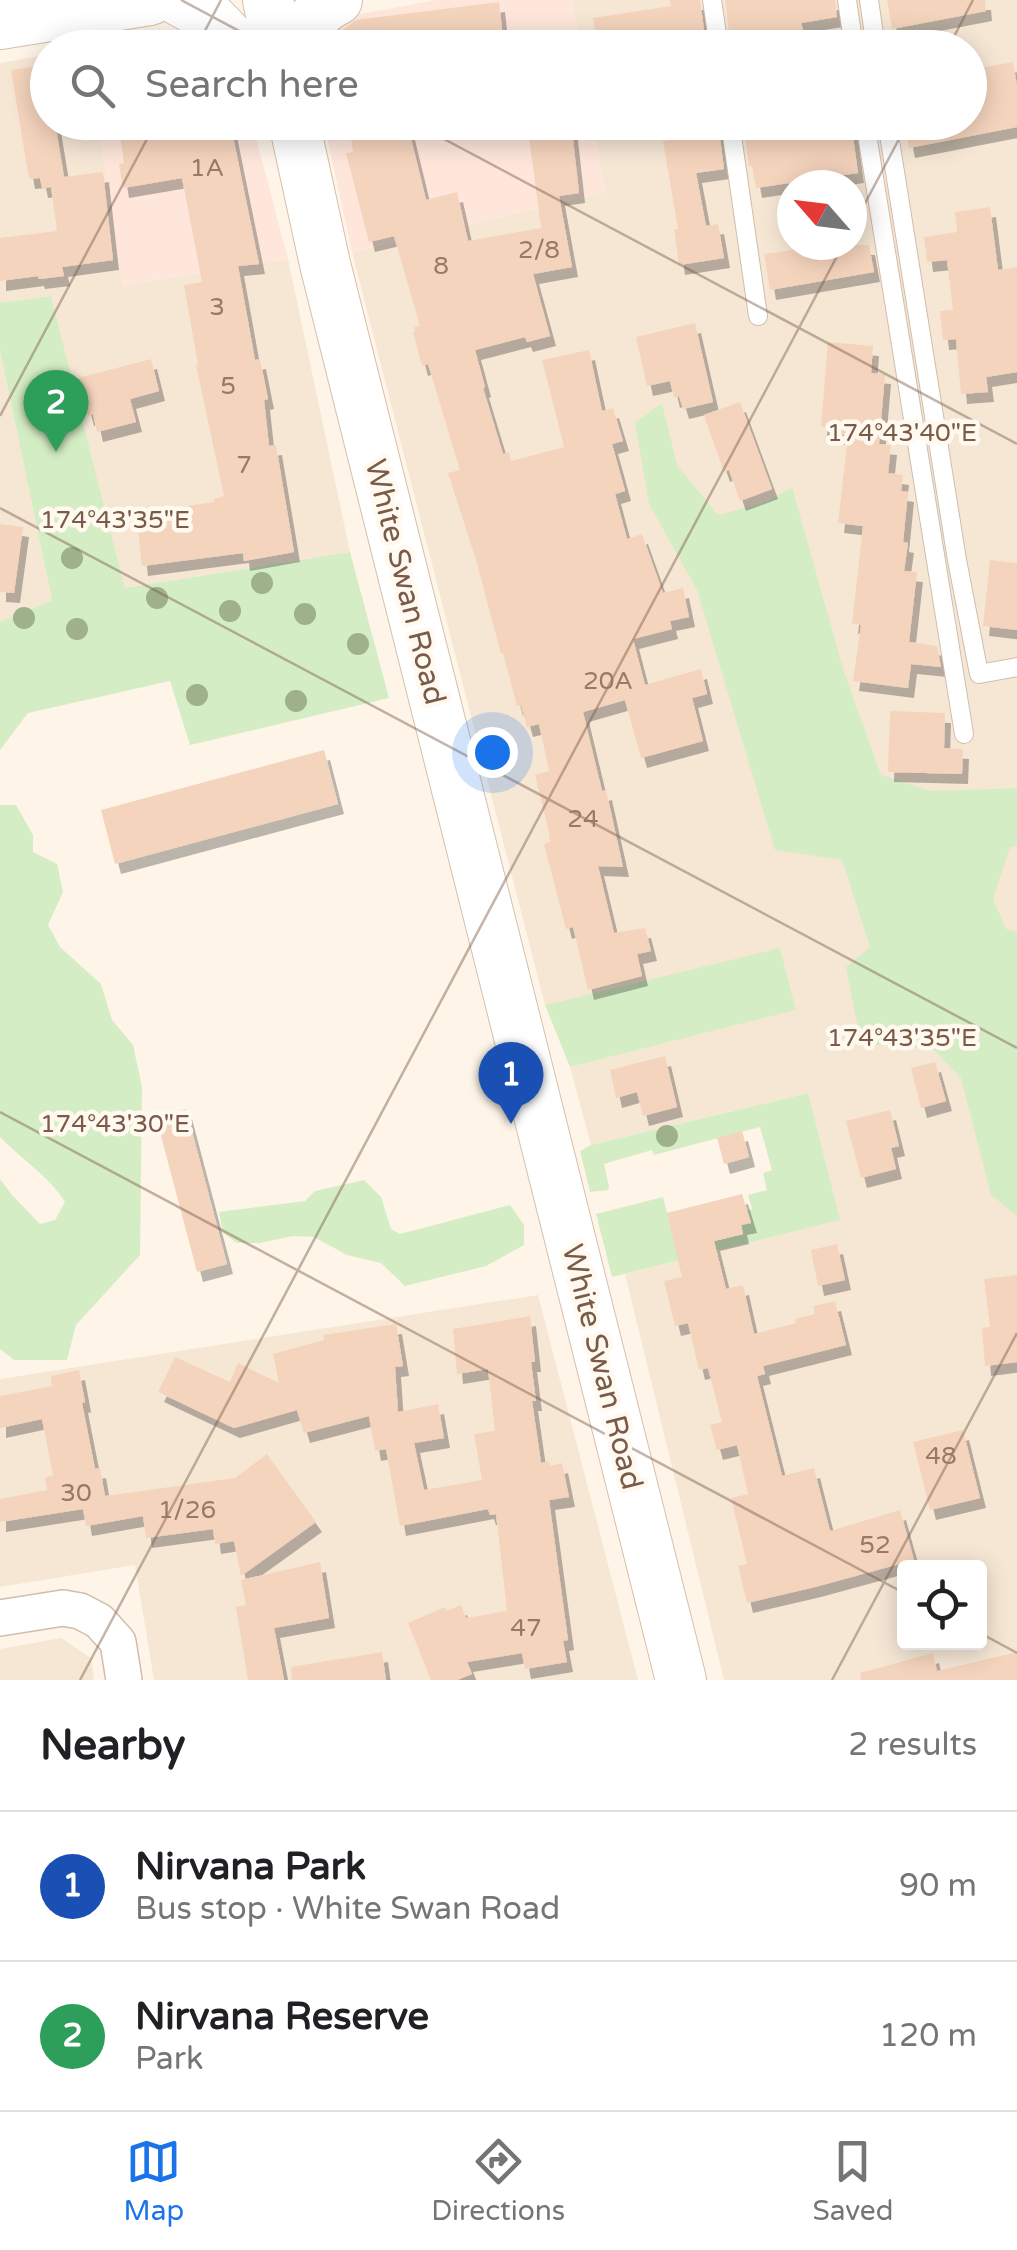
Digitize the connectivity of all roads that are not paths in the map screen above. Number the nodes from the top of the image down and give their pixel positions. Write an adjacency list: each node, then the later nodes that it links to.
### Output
1 (150, 0): 8 (main road)
2 (178, 0): 9 (main road)
3 (268, 0): 10 (main road)
4 (337, 0): 11 (main road)
5 (712, 0): 12 (lane)
6 (846, 0): 13 (lane)
7 (869, 0): 14 (lane)
8 (0, 24)
9 (222, 30)
10 (274, 30)
11 (304, 30)
12 (716, 30)
13 (851, 30)
14 (873, 30)
15 (293, 140): 24 (main road, White Swan Road)
16 (733, 140): 19 (lane)
17 (869, 140): 21 (lane)
18 (890, 140): 20 (lane)
19 (758, 316)
20 (1017, 667)
21 (964, 734)
22 (0, 1618): 23 (street)
23 (124, 1680)
24 (681, 1680)

